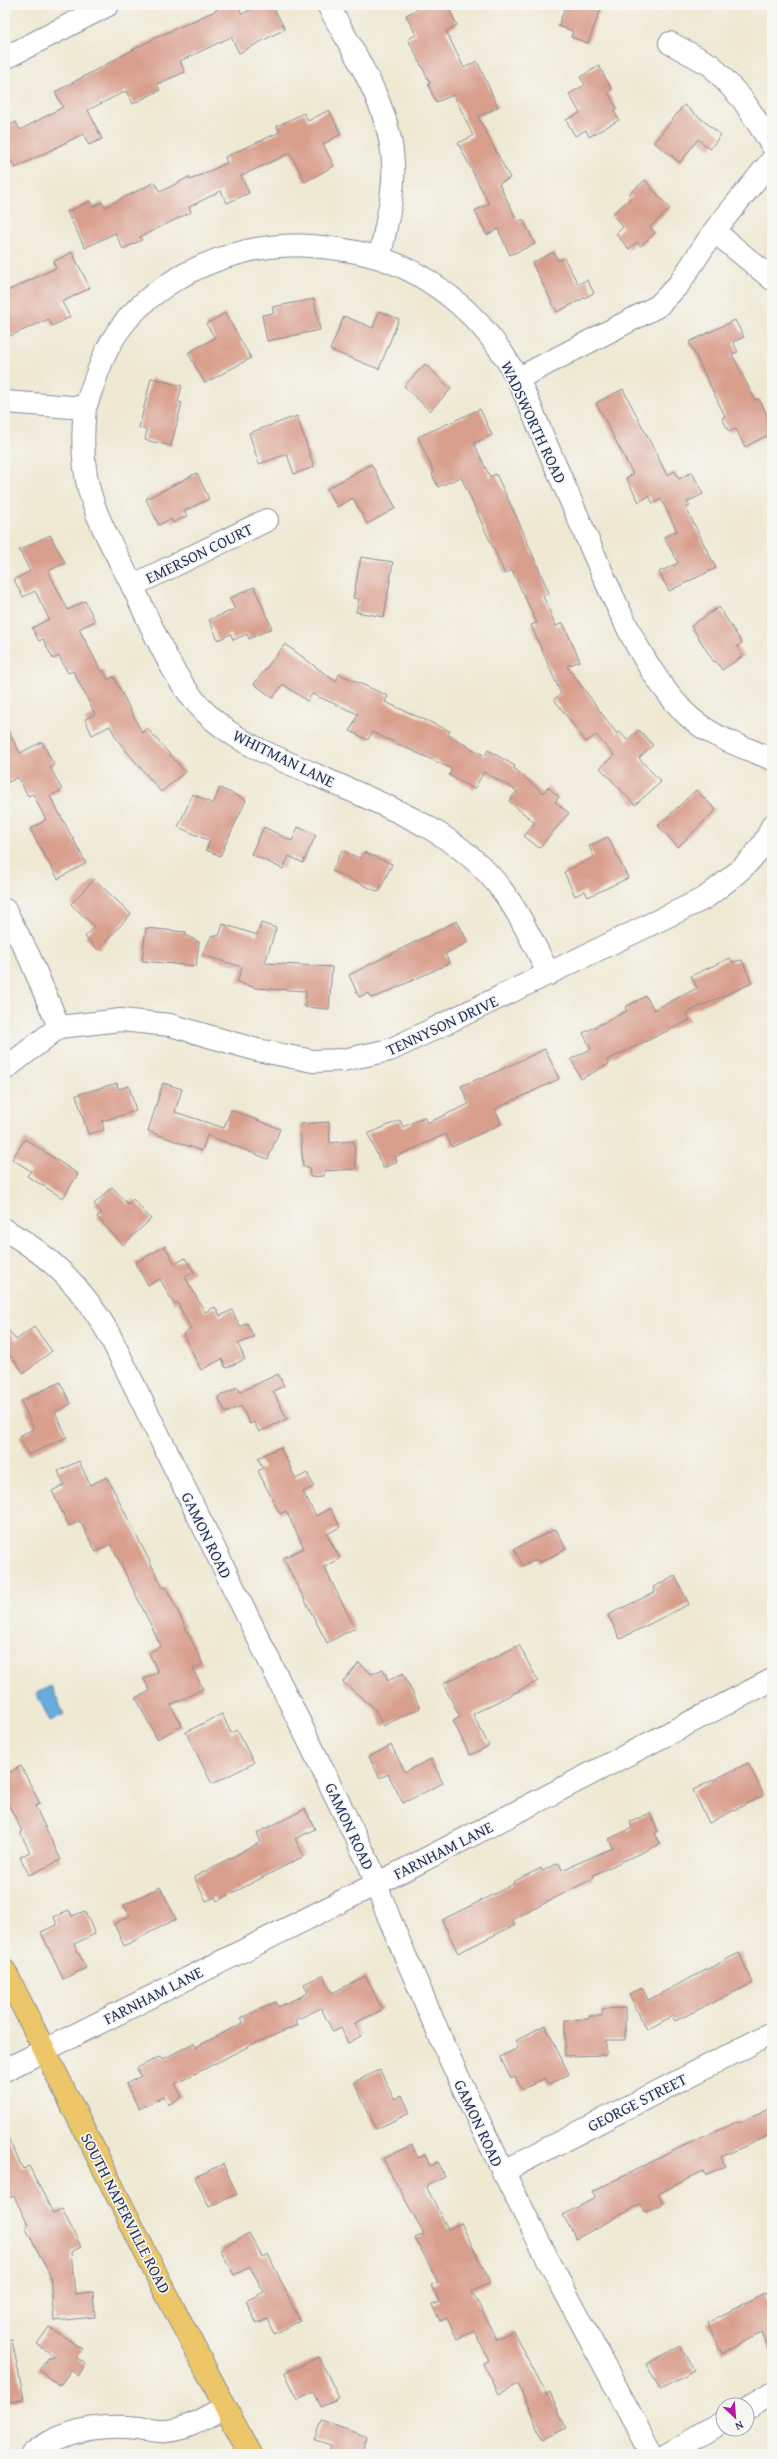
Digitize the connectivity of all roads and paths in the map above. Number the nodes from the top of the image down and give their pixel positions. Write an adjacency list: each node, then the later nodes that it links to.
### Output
1 (108, 5): 4 (street)
2 (328, 5): 8 (street)
3 (670, 43): 5 (street)
4 (5, 58)
5 (772, 145)
6 (772, 160): 7 (street)
7 (714, 231): 9 (street); 10 (street)
8 (380, 257): 10 (street, WADSWORTH ROAD); 12 (street, WADSWORTH ROAD)
9 (772, 279)
10 (517, 379): 15 (street, WADSWORTH ROAD)
11 (5, 402): 12 (street)
12 (85, 408): 14 (street, WHITMAN LANE)
13 (267, 520): 14 (street, EMERSON COURT)
14 (132, 586): 18 (street, WHITMAN LANE)
15 (772, 759)
16 (772, 826): 18 (street, TENNYSON DRIVE)
17 (5, 910): 19 (street)
18 (549, 974): 19 (street, TENNYSON DRIVE)
19 (60, 1027): 20 (street)
20 (5, 1069)
21 (5, 1230): 23 (street, GAMON ROAD)
22 (772, 1680): 23 (street, FARNHAM LANE)
23 (376, 1884): 26 (street, FARNHAM LANE); 28 (street, GAMON ROAD)
24 (5, 1971): 26 (main road, SOUTH NAPERVILLE ROAD)
25 (772, 2033): 28 (street, GEORGE STREET)
26 (44, 2051): 27 (street, FARNHAM LANE); 31 (main road, SOUTH NAPERVILLE ROAD)
27 (5, 2070)
28 (502, 2172): 35 (street, GAMON ROAD)
29 (772, 2393): 30 (street)
30 (755, 2403)
31 (224, 2407): 33 (street); 34 (main road, SOUTH NAPERVILLE ROAD)
32 (715, 2427): 36 (street)
33 (32, 2454)
34 (250, 2454)
35 (652, 2454)
36 (668, 2454)

